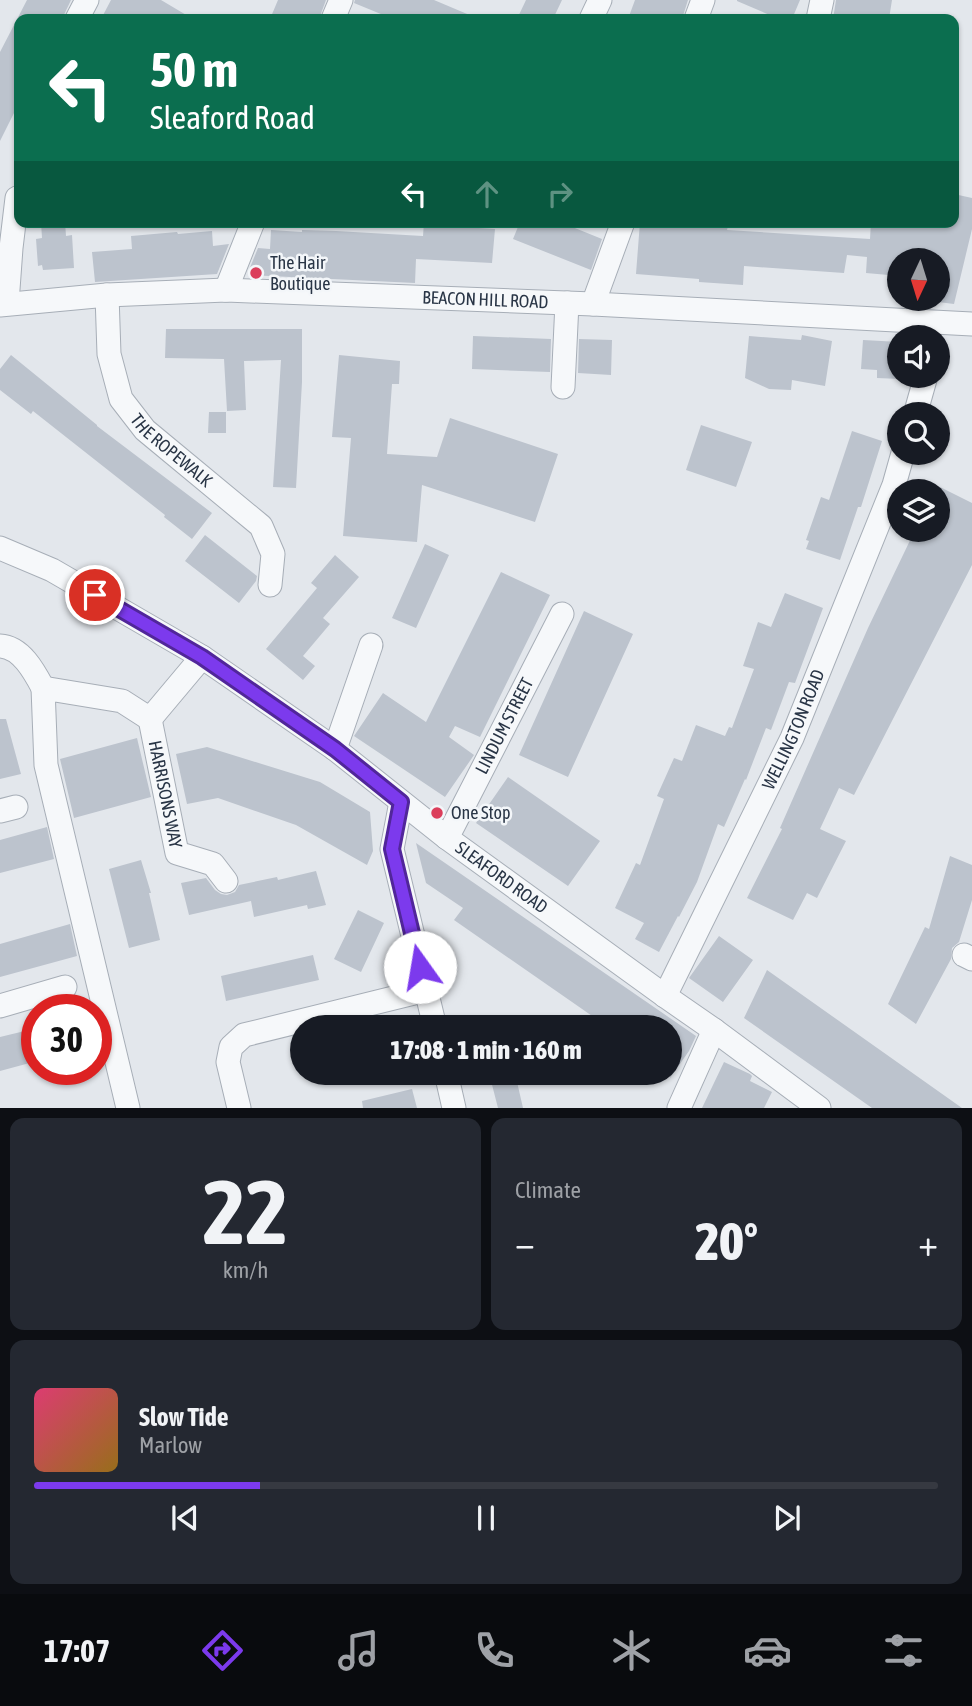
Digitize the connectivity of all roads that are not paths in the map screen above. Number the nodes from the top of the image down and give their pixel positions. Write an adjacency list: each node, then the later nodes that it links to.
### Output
1 (14, 210): 4 (street)
2 (251, 228): 5 (street)
3 (621, 228): 9 (street)
4 (5, 248): 8 (street)
5 (226, 290): 6 (street, BEACON HILL ROAD); 7 (street, BEACON HILL ROAD)
6 (107, 295): 8 (street, BEACON HILL ROAD); 16 (street, THE ROPEWALK)
7 (567, 303): 9 (street, BEACON HILL ROAD); 13 (street)
8 (4, 304)
9 (593, 304): 11 (street, BEACON HILL ROAD)
10 (972, 324): 12 (street, BEACON HILL ROAD)
11 (887, 326)
12 (950, 328)
13 (563, 387)
14 (900, 465): 29 (street, WELLINGTON ROAD)
15 (0, 548): 20 (street, SLEAFORD ROAD)
16 (270, 585)
17 (562, 614): 25 (street, LINDUM STREET)
18 (372, 645): 23 (street)
19 (0, 646): 21 (street)
20 (202, 657): 22 (street); 23 (street, SLEAFORD ROAD)
21 (43, 688): 22 (street); 34 (street)
22 (150, 719): 26 (street, HARRISONS WAY)
23 (335, 749): 24 (street, SLEAFORD ROAD)
24 (401, 802): 25 (street, SLEAFORD ROAD); 28 (street)
25 (447, 838): 29 (street, SLEAFORD ROAD)
26 (226, 881)
27 (65, 987): 30 (street)
28 (426, 990): 31 (street); 35 (street)
29 (665, 996): 32 (street, SLEAFORD ROAD)
30 (0, 1006)
31 (432, 1015)
32 (714, 1030): 37 (street); 38 (street, SLEAFORD ROAD)
33 (449, 1085): 36 (street)
34 (128, 1108)
35 (239, 1108)
36 (454, 1108)
37 (679, 1108)
38 (819, 1108)

